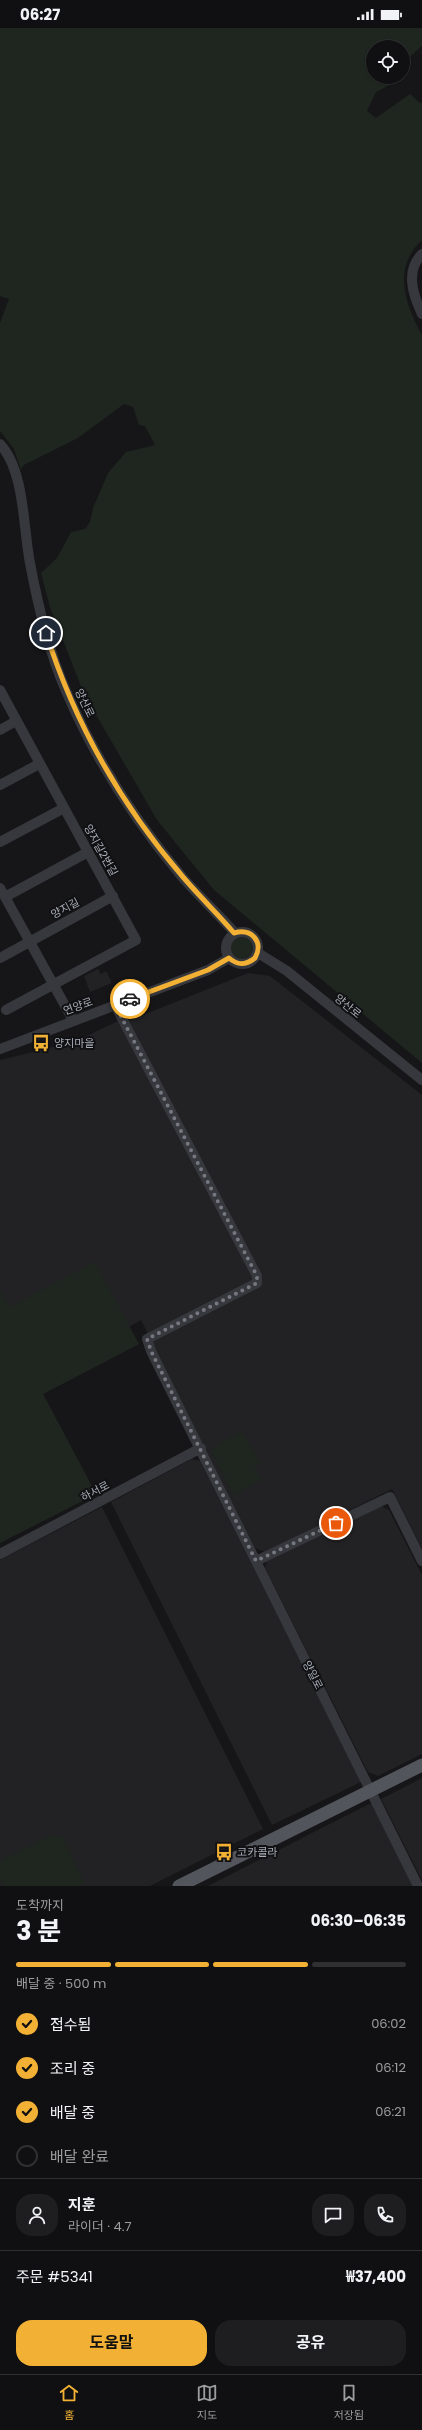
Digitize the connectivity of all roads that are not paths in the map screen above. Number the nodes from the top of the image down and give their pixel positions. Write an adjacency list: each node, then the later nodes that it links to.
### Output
1 (422, 254): 2 (street)
2 (422, 314)
3 (0, 444): 15 (street, 양산로)
4 (0, 690): 5 (street, 양지길2번길)
5 (16, 721): 6 (street); 7 (street, 양지길2번길)
6 (0, 730)
7 (39, 764): 8 (street); 9 (street, 양지길2번길)
8 (0, 785)
9 (64, 808): 10 (street); 11 (street, 양지길2번길)
10 (0, 842)
11 (88, 852): 13 (street, 양지길2번길); 14 (street)
12 (0, 888): 14 (street)
13 (113, 896): 16 (street, 양지길); 20 (street, 양지길2번길)
14 (5, 897): 16 (street)
15 (234, 933): 17 (street); 19 (street)
16 (30, 942): 18 (street, 양지길); 20 (street)
17 (258, 953): 19 (street); 25 (street, 양산로)
18 (0, 958)
19 (229, 958): 21 (street, 연양로)
20 (52, 984): 22 (street); 23 (street)
21 (115, 1005): 23 (street, 연양로); 26 (street, 양일로)
22 (6, 1010)
23 (73, 1020): 24 (street, 연양로)
24 (0, 1049)
25 (422, 1080)
26 (201, 1448): 27 (street, 하서로); 28 (street, 양일로)
27 (0, 1554)
28 (256, 1561): 29 (street); 31 (street, 양일로)
29 (422, 1561)
30 (422, 1765): 31 (main road)
31 (371, 1790): 32 (main road); 33 (street, 양일로)
32 (179, 1886)
33 (418, 1886)

